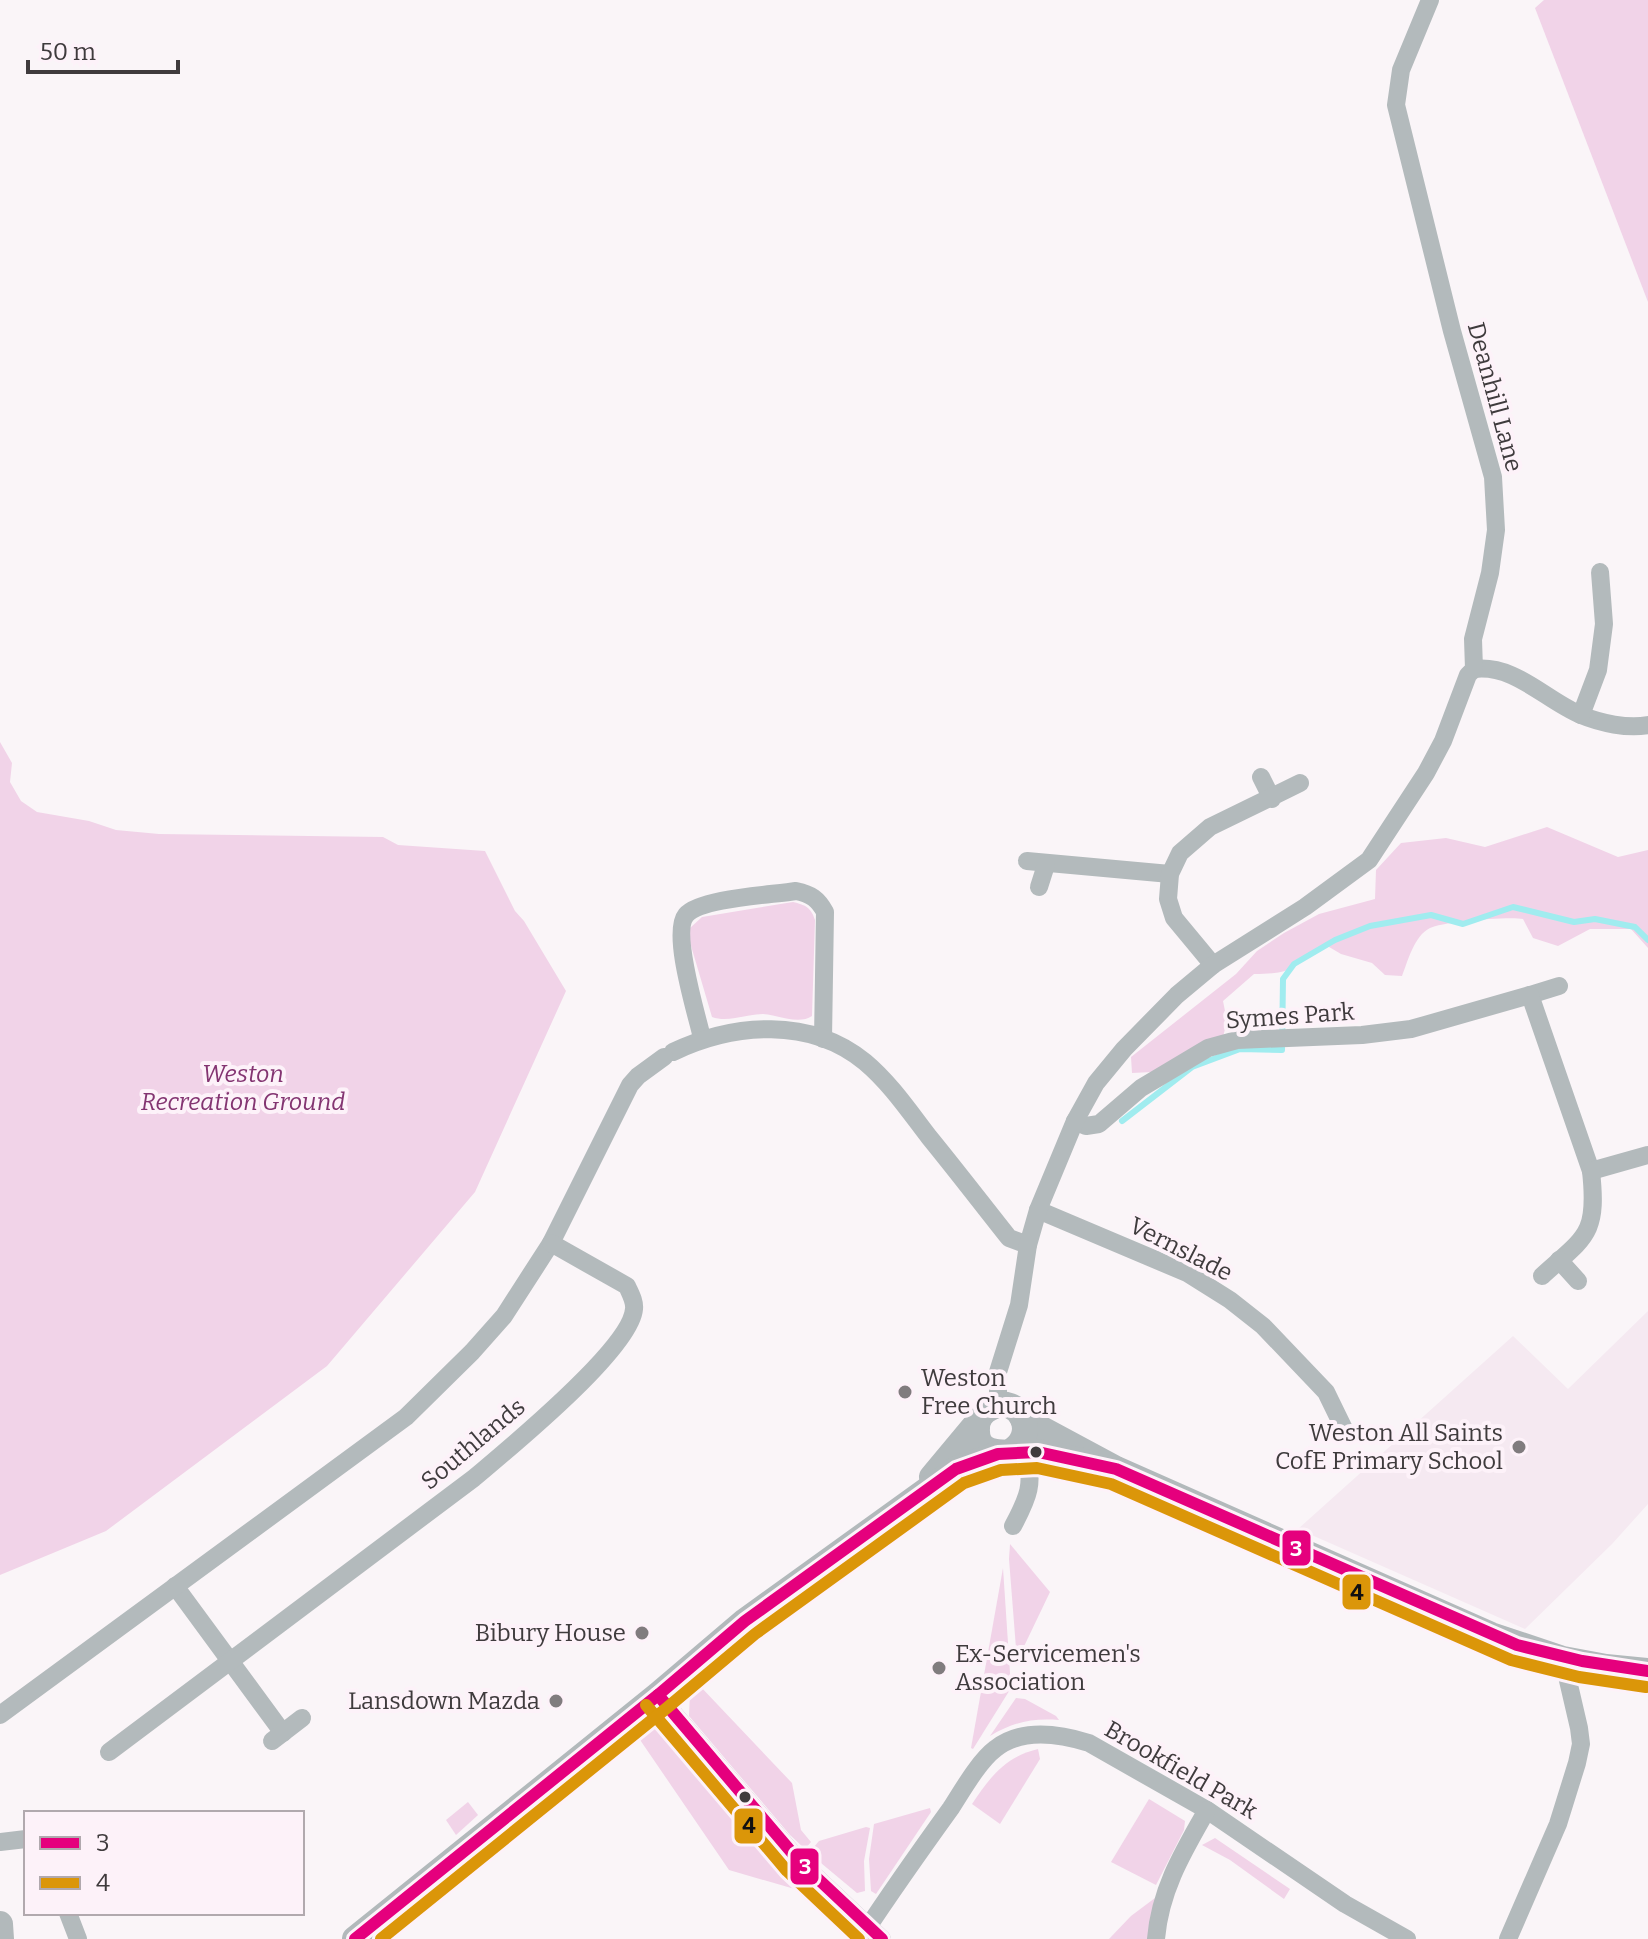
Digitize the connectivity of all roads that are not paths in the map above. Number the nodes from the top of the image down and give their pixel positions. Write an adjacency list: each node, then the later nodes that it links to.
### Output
1 (1430, 0): 3 (street, Deanhill Lane)
2 (1600, 572): 4 (street)
3 (1474, 669): 4 (street); 13 (street, Deanhill Lane)
4 (1581, 715): 5 (street)
5 (1648, 725)
6 (1261, 777): 8 (street)
7 (1300, 783): 8 (street)
8 (1272, 799): 11 (street)
9 (1027, 861): 10 (street)
10 (1046, 865): 11 (street); 12 (street)
11 (1170, 874): 13 (street)
12 (1039, 887)
13 (1213, 965): 18 (street, Deanhill Lane)
14 (1559, 986): 15 (street, Symes Park)
15 (1530, 995): 18 (street, Symes Park); 20 (street)
16 (702, 1038): 17 (street); 17 (street); 22 (street)
17 (823, 1039): 23 (street)
18 (1075, 1121): 21 (street, Deanhill Lane)
19 (1648, 1155): 20 (street)
20 (1591, 1171): 24 (street)
21 (1038, 1210): 23 (street, Deanhill Lane); 30 (street, Vernslade)
22 (551, 1243): 35 (street); 37 (street, Southlands)
23 (1028, 1245): 27 (street, Deanhill Lane)
24 (1559, 1260): 25 (street); 26 (street)
25 (1542, 1276)
26 (1578, 1281)
27 (998, 1405): 28 (street); 29 (street)
28 (1023, 1419): 31 (street); 32 (street)
29 (977, 1423): 31 (street); 33 (street)
30 (1344, 1429)
31 (1010, 1453): 32 (street); 33 (street); 34 (street)
32 (1116, 1469): 36 (street)
33 (916, 1499): 39 (street)
34 (1013, 1526)
35 (175, 1586): 37 (street); 40 (street)
36 (1563, 1659): 38 (street); 54 (street)
37 (230, 1660): 41 (street); 42 (street, Southlands)
38 (1648, 1671)
39 (658, 1695): 48 (street); 49 (street)
40 (0, 1715)
41 (302, 1718)
42 (109, 1752)
43 (1207, 1810): 48 (street, Brookfield Park); 52 (street); 53 (street, Brookfield Park)
44 (24, 1839): 45 (street)
45 (0, 1842)
46 (69, 1915): 51 (street)
47 (0, 1924): 50 (street)
48 (870, 1935)
49 (362, 1937)
50 (1, 1939)
51 (78, 1939)
52 (1156, 1939)
53 (1407, 1939)
54 (1508, 1939)

